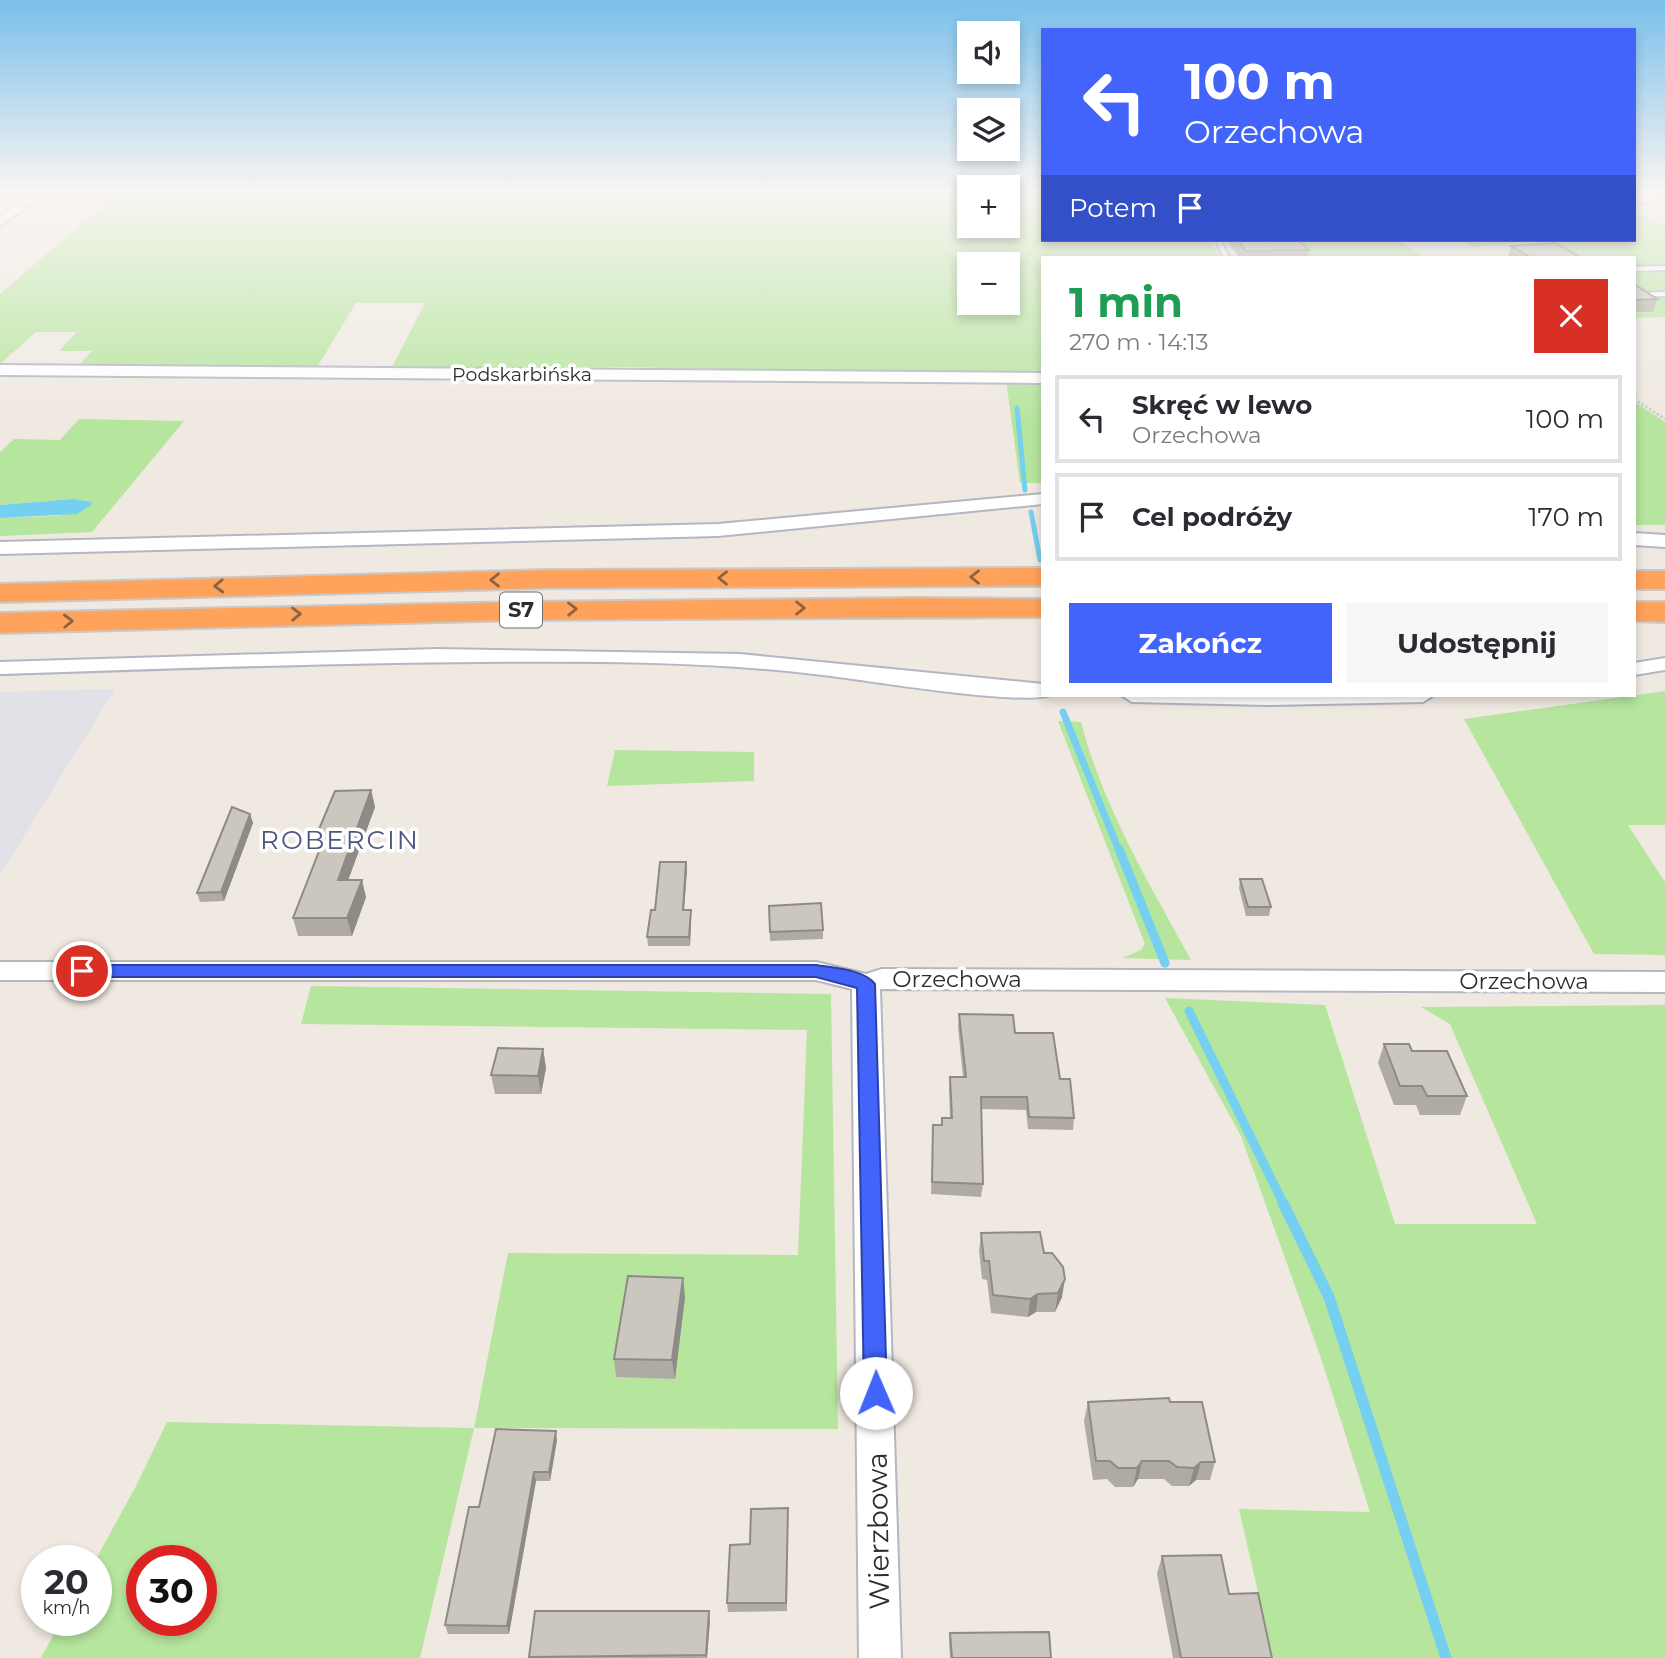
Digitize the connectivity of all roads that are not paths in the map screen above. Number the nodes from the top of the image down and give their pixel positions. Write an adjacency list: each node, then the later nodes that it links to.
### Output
1 (1665, 294): 2 (lane)
2 (1636, 295)
3 (0, 370): 4 (street, Podskarbińska)
4 (1041, 378)
5 (1041, 499): 8 (street)
6 (1636, 539): 7 (street)
7 (1665, 541)
8 (0, 548)
9 (1041, 577): 12 (highway, S7, one-way to 12)
10 (1636, 580): 11 (highway)
11 (1665, 580)
12 (0, 593)
13 (1041, 608): 16 (highway, S7, one-way to 13)
14 (1636, 611): 15 (highway)
15 (1665, 612)
16 (0, 623)
17 (1665, 664): 19 (street)
18 (0, 668): 20 (street)
19 (1636, 669)
20 (1041, 691)
21 (1222, 697): 22 (street)
22 (1319, 697)
23 (0, 971): 25 (street, Orzechowa)
24 (1665, 982): 25 (street, Orzechowa)
25 (866, 984): 26 (street, Wierzbowa)
26 (880, 1658)

